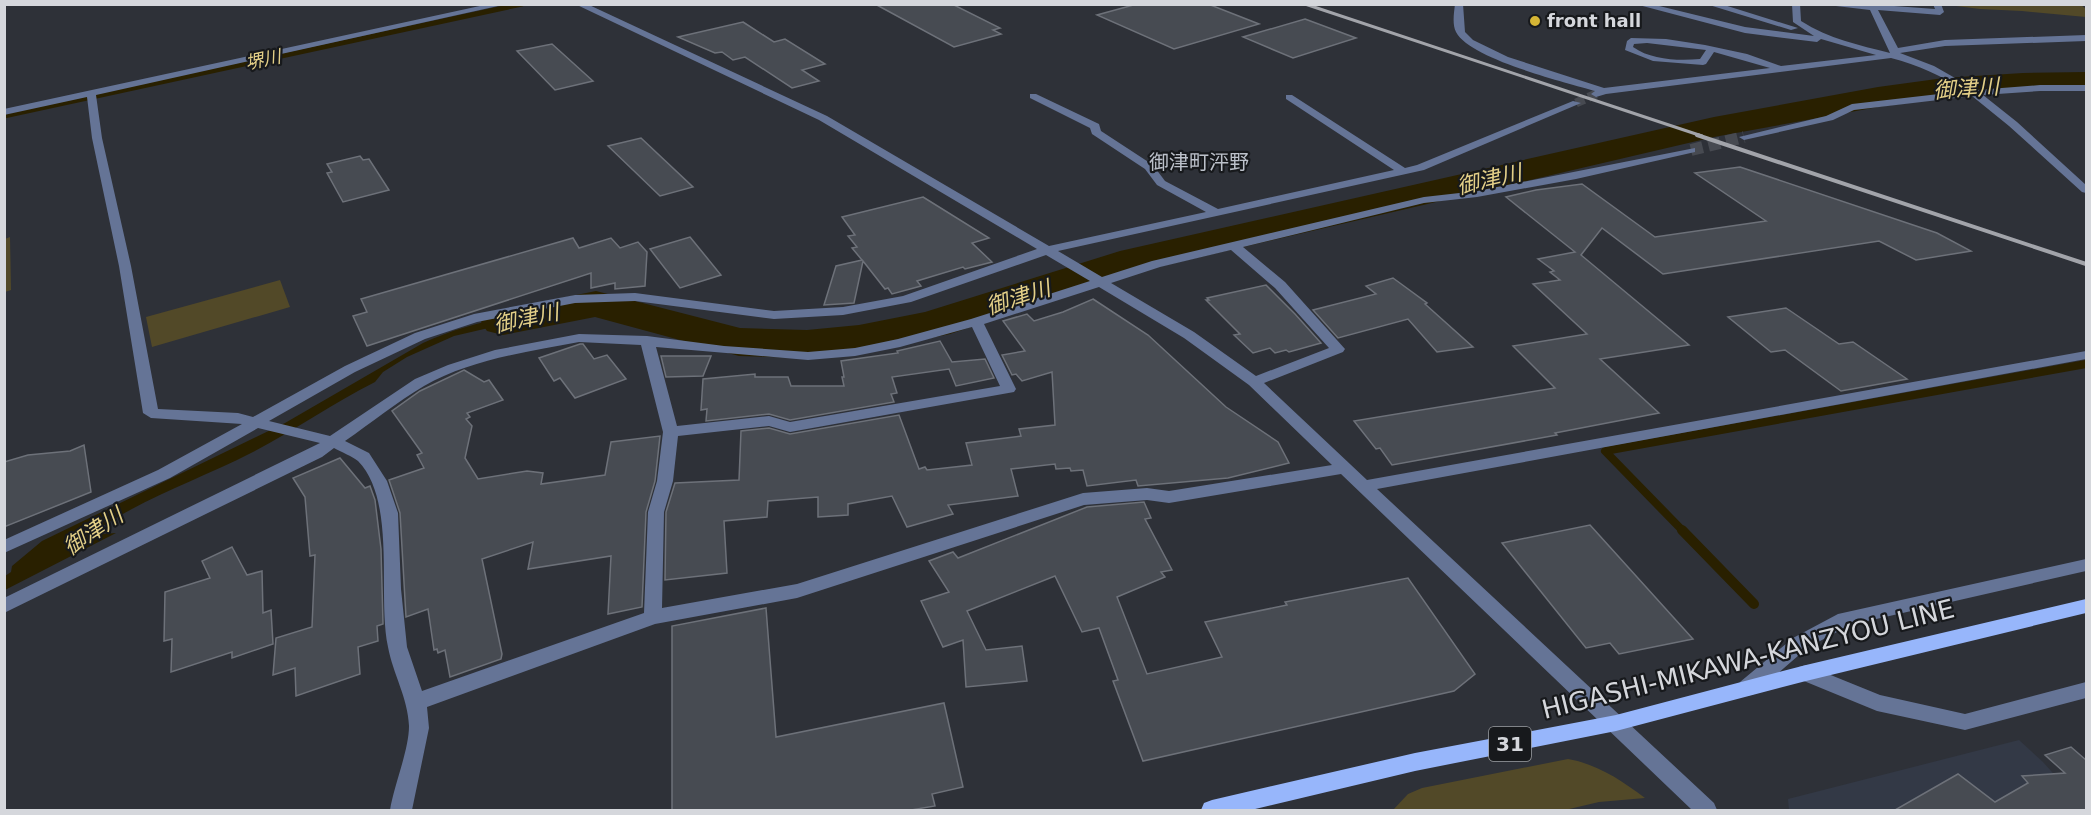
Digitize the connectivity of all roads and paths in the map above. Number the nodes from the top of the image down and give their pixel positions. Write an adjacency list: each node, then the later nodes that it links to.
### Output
1 (503, 4): 19 (street)
2 (579, 4): 29 (street)
3 (1459, 4): 15 (street)
4 (1639, 4): 12 (street)
5 (1710, 4): 10 (street)
6 (1796, 4): 10 (street)
7 (1823, 4): 9 (street)
8 (1937, 4): 9 (street)
9 (1873, 8): 14 (street)
10 (1820, 37): 12 (street)
11 (2086, 38): 14 (street)
12 (1835, 42): 14 (street)
13 (1711, 50): 13 (street); 15 (street)
14 (1895, 53): 15 (street); 17 (street)
15 (1780, 69)
16 (2086, 88): 17 (street)
17 (1971, 91): 23 (street); 26 (street)
18 (1033, 96): 27 (street)
19 (92, 97): 22 (street); 35 (street)
20 (1289, 97): 25 (street)
21 (1576, 103): 25 (street)
22 (4, 112)
23 (1744, 137)
24 (1691, 150): 28 (street)
25 (1404, 172): 27 (street)
26 (2086, 190)
27 (1215, 212): 29 (street)
28 (1234, 246): 30 (street); 34 (street)
29 (1049, 251): 30 (street); 35 (street)
30 (1098, 280): 31 (street); 34 (street)
31 (976, 322): 32 (street); 36 (street)
32 (646, 340): 36 (street); 37 (street)
33 (2086, 355): 39 (street)
34 (1254, 382): 38 (street)
35 (262, 423): 37 (street); 40 (street)
36 (671, 432): 44 (street)
37 (328, 441): 42 (street); 48 (street)
38 (1345, 468): 39 (street); 44 (street)
39 (1364, 486): 49 (street)
40 (4, 546)
41 (2086, 565): 46 (street)
42 (4, 606)
43 (2086, 606): 45 (main road, HIGASHI-MIKAWA-KANZYOU LINE / 31)
44 (653, 617): 48 (street)
45 (1806, 673): 46 (main road, HIGASHI-MIKAWA-KANZYOU LINE / 31); 47 (street)
46 (1747, 688): 49 (main road, HIGASHI-MIKAWA-KANZYOU LINE / 31)
47 (2086, 690)
48 (416, 702): 50 (street)
49 (1616, 723): 51 (main road, HIGASHI-MIKAWA-KANZYOU LINE / 31); 52 (street)
50 (401, 810)
51 (1212, 810)
52 (1706, 810)

